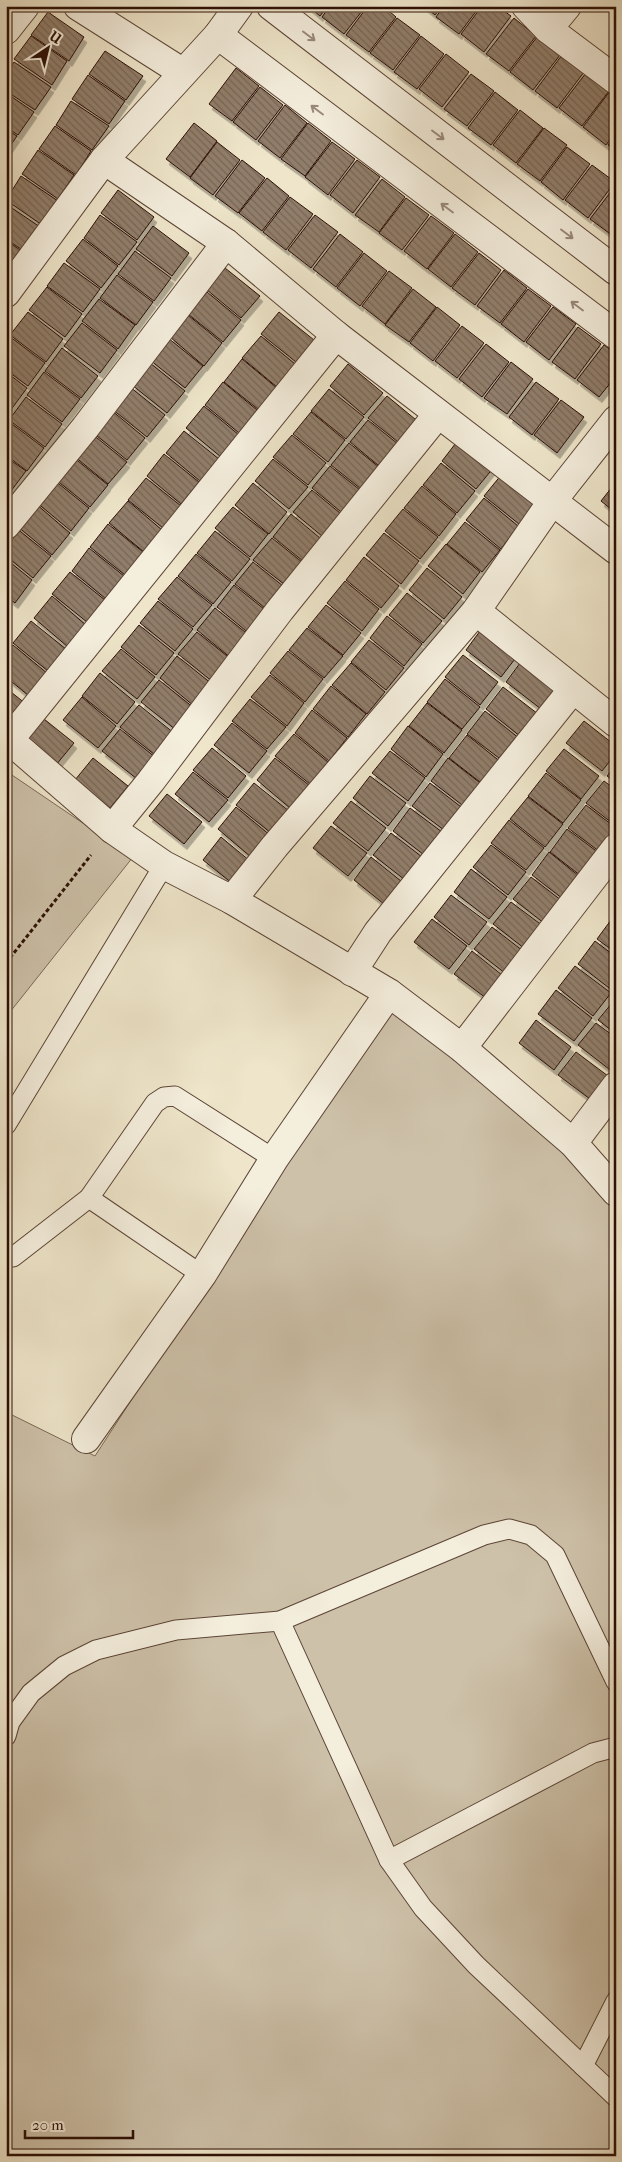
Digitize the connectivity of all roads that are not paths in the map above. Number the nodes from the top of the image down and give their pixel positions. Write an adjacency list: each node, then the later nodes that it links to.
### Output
1 (24, 6): 8 (street)
2 (78, 6): 10 (street)
3 (239, 6): 9 (street)
4 (271, 6): 14 (street, one-way to 14)
5 (526, 6): 7 (street)
6 (567, 6): 7 (street)
7 (548, 29): 11 (street)
8 (6, 30)
9 (218, 35): 10 (street); 17 (street, one-way to 9)
10 (182, 72): 12 (street)
11 (616, 80)
12 (104, 160): 13 (street); 15 (street)
13 (226, 243): 16 (street); 21 (street)
14 (616, 271)
15 (6, 293)
16 (336, 335): 18 (street); 26 (street)
17 (616, 335)
18 (438, 414): 20 (street); 27 (street)
19 (616, 420): 20 (street)
20 (552, 500): 22 (street); 23 (street)
21 (6, 525)
22 (616, 550)
23 (476, 611): 24 (street); 30 (street)
24 (573, 689): 25 (street); 31 (street)
25 (616, 723)
26 (8, 738): 27 (street)
27 (112, 829): 29 (street)
28 (616, 848): 33 (street)
29 (164, 864): 30 (street); 35 (lane)
30 (232, 900): 31 (street)
31 (352, 972): 32 (street)
32 (389, 993): 33 (street); 37 (street)
33 (462, 1048): 36 (street)
34 (616, 1086): 36 (street)
35 (6, 1125)
36 (573, 1144): 38 (street)
37 (274, 1158): 39 (lane); 41 (street)
38 (616, 1192)
39 (89, 1198): 40 (lane); 41 (lane)
40 (13, 1257)
41 (202, 1275): 42 (street)
42 (86, 1439)
43 (280, 1621): 44 (lane); 45 (lane); 47 (lane)
44 (616, 1682)
45 (6, 1736)
46 (616, 1747): 47 (lane)
47 (389, 1860): 49 (lane)
48 (616, 2001): 49 (lane)
49 (583, 2066): 50 (lane)
50 (616, 2097)

